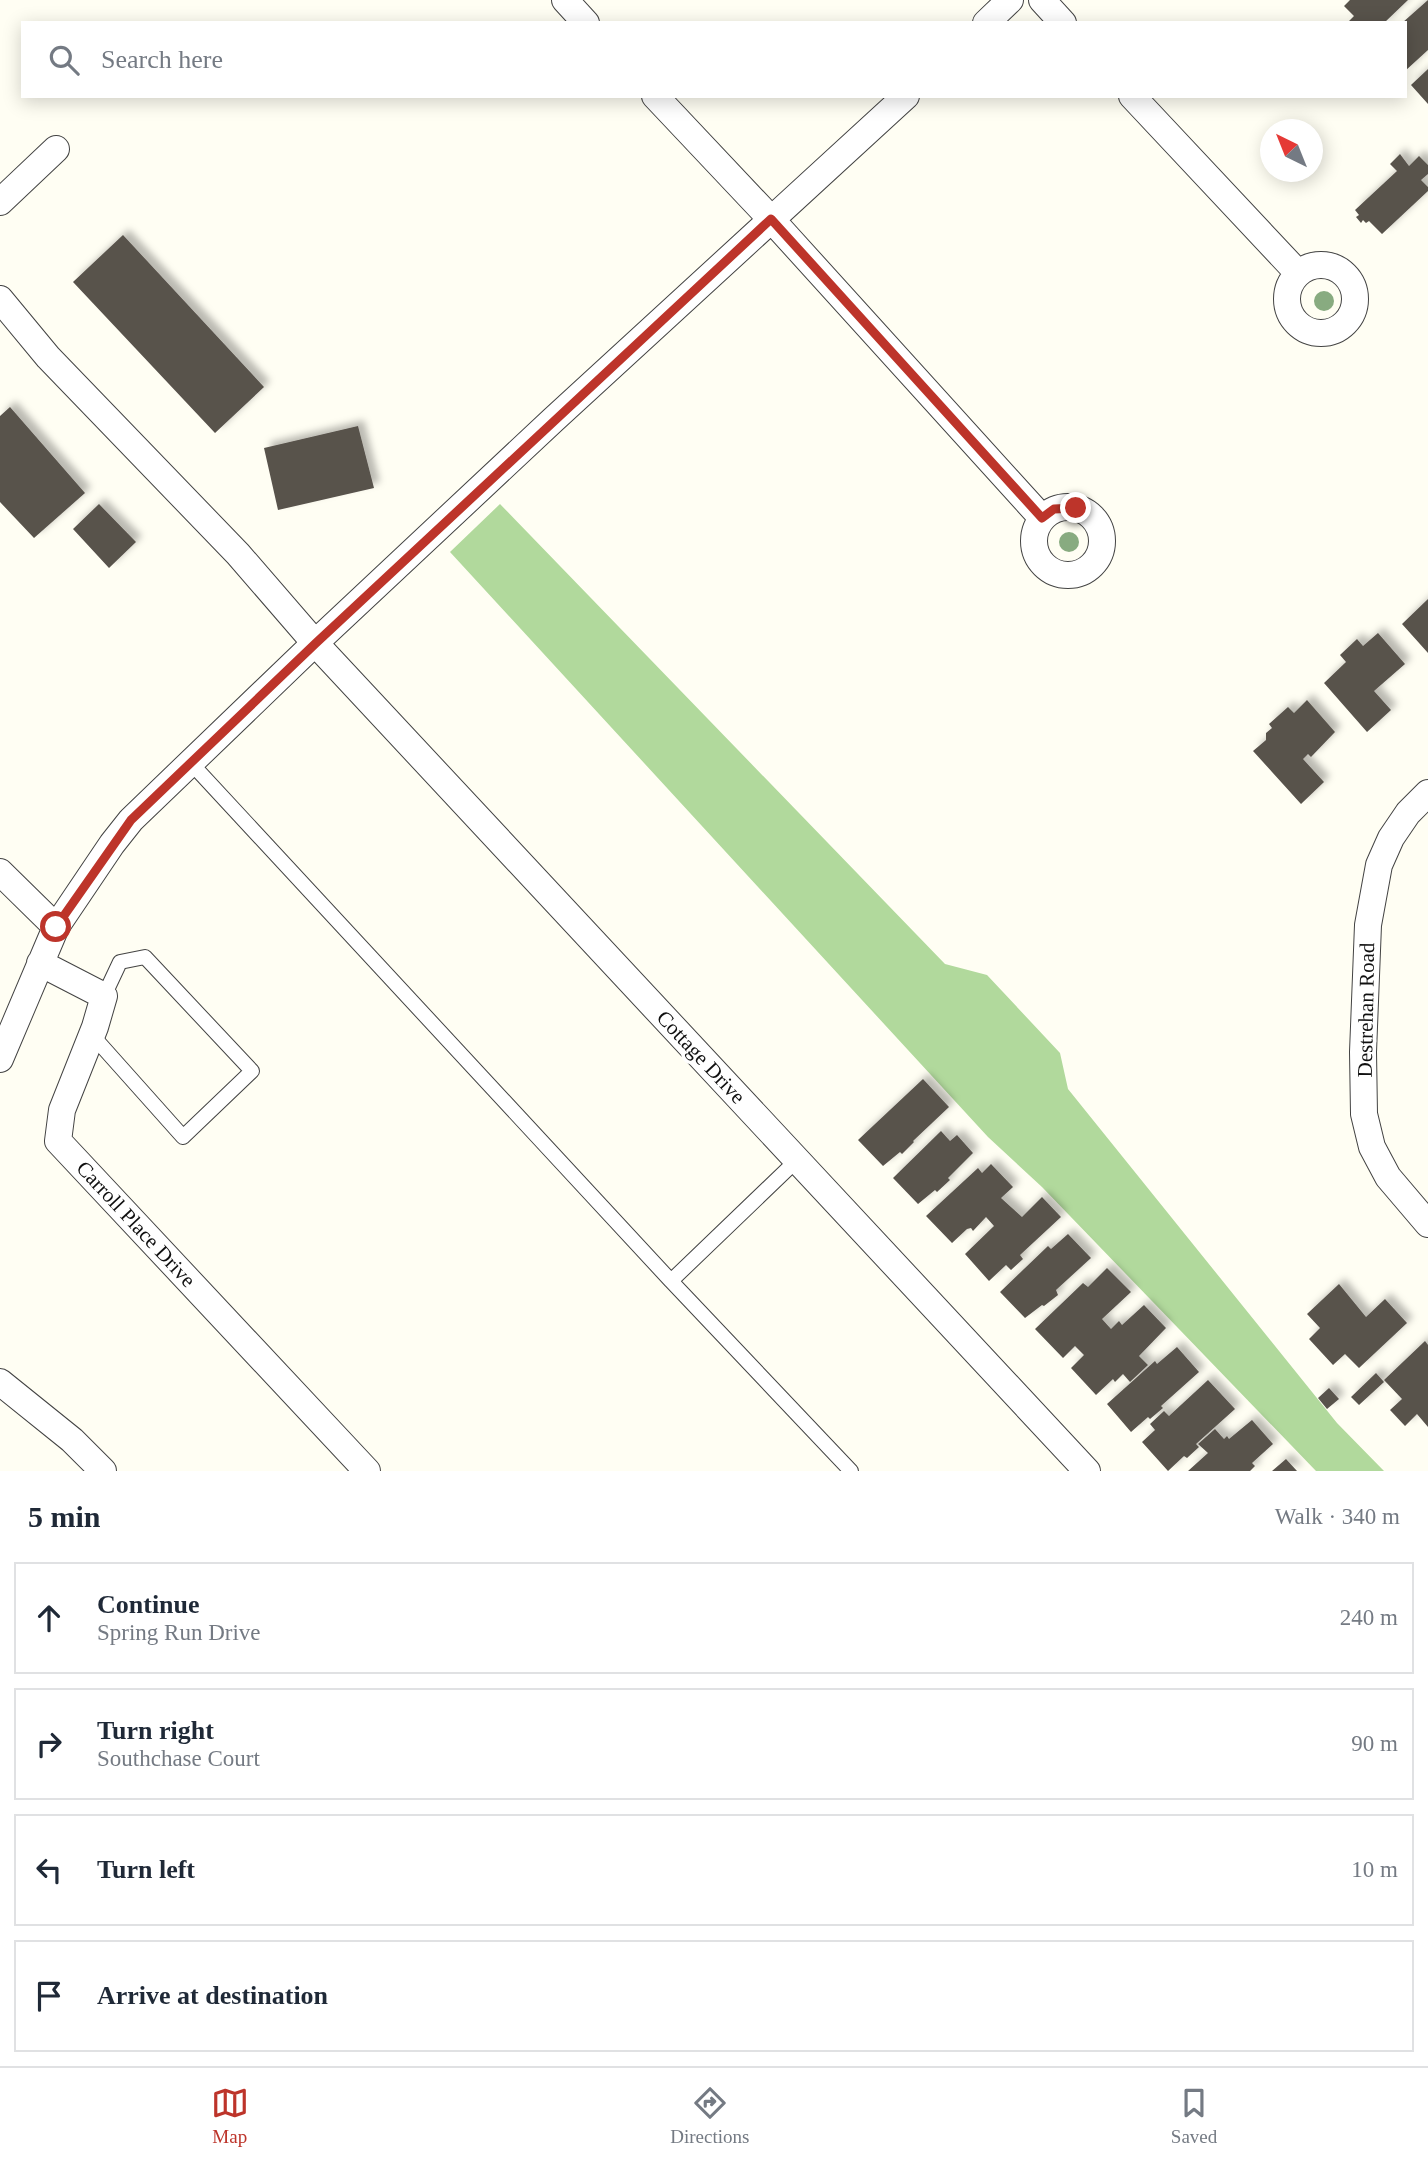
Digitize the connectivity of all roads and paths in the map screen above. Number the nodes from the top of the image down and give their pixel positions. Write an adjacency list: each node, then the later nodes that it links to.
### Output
1 (565, 0): 4 (street)
2 (1010, 0): 5 (street)
3 (1042, 0): 6 (street)
4 (584, 21)
5 (988, 21)
6 (1061, 21)
7 (657, 98): 12 (street)
8 (904, 98): 12 (street)
9 (1134, 98): 13 (street)
10 (55, 149): 11 (street)
11 (0, 202)
12 (771, 219): 15 (street); 16 (street)
13 (1298, 273)
14 (0, 299): 16 (street, Cottage Drive)
15 (1042, 518)
16 (316, 643): 17 (street); 25 (street, Cottage Drive)
17 (191, 762): 20 (street); 27 (lane)
18 (1428, 793): 26 (street, Destrehan Road)
19 (0, 872): 20 (street)
20 (56, 927): 21 (street)
21 (40, 962): 22 (street); 24 (street)
22 (104, 996): 23 (street, Carroll Place Drive); 23 (lane)
23 (92, 1035): 30 (street, Carroll Place Drive)
24 (0, 1059)
25 (797, 1160): 27 (lane); 32 (street, Cottage Drive)
26 (1428, 1224)
27 (671, 1281): 31 (lane)
28 (0, 1382): 29 (street)
29 (103, 1471)
30 (367, 1471)
31 (851, 1471)
32 (1087, 1471)

